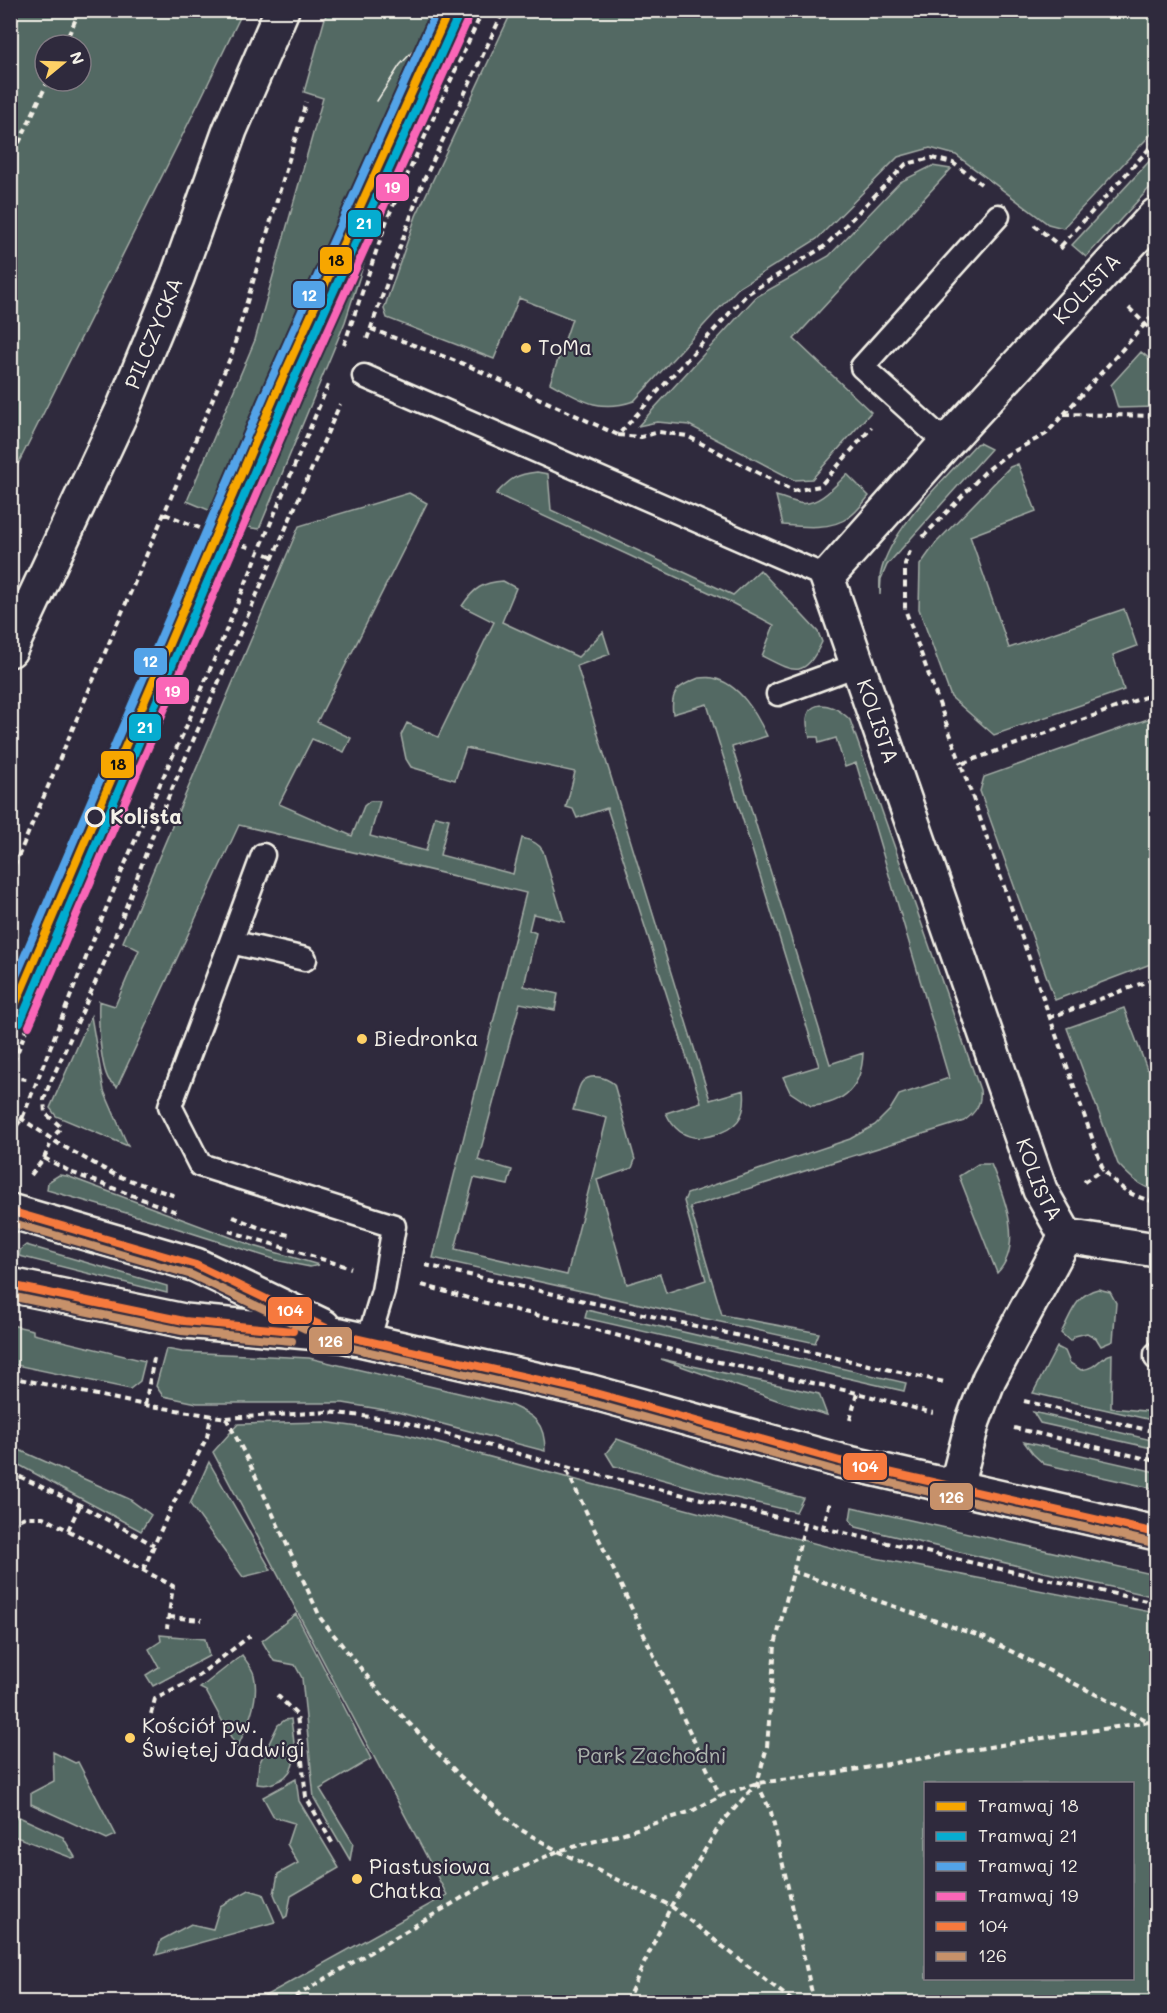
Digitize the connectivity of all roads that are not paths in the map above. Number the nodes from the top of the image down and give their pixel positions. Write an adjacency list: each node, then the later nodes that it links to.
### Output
1 (282, 10): 7 (street, PILCZYCKA)
2 (1156, 215): 5 (street, KOLISTA)
3 (998, 216): 5 (lane)
4 (364, 376): 6 (lane)
5 (946, 443): 6 (street, KOLISTA)
6 (827, 577): 8 (street, KOLISTA)
7 (10, 650)
8 (857, 665): 9 (lane); 14 (street, KOLISTA)
9 (778, 694)
10 (262, 855): 11 (lane)
11 (231, 942): 12 (lane); 17 (lane)
12 (305, 959)
13 (10, 1211): 17 (street)
14 (1066, 1236): 15 (street, KOLISTA); 18 (street)
15 (1156, 1250)
16 (10, 1285): 17 (street)
17 (355, 1338): 18 (street)
18 (956, 1487): 19 (street)
19 (1156, 1533)

